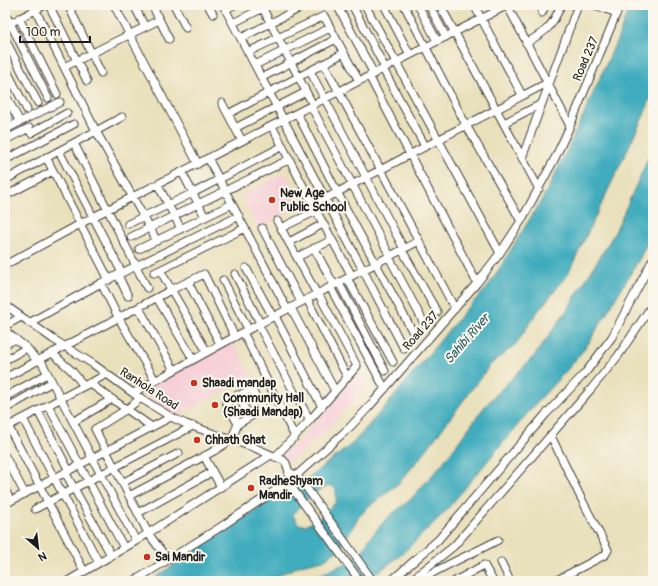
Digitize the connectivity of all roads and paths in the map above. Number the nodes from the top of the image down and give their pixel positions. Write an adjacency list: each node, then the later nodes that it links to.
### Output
1 (45, 5): 28 (street)
2 (49, 5): 58 (street)
3 (68, 5): 55 (street)
4 (114, 5): 43 (street)
5 (134, 5): 39 (street)
6 (152, 5): 35 (street)
7 (174, 5): 40 (street)
8 (208, 5): 32 (street)
9 (234, 5): 27 (street)
10 (306, 5): 37 (street)
11 (337, 5): 68 (street)
12 (352, 5): 65 (street)
13 (365, 5): 60 (street)
14 (384, 5): 57 (street)
15 (404, 5): 52 (street)
16 (418, 5): 50 (street)
17 (429, 5): 44 (street)
18 (440, 5): 42 (street)
19 (474, 5): 34 (street)
20 (508, 5): 34 (street); 51 (street)
21 (545, 5): 30 (street)
22 (561, 5): 51 (street)
23 (578, 5): 73 (street)
24 (594, 5): 31 (street)
25 (620, 5): 31 (street, Road 237)
26 (264, 6): 36 (street); 37 (street)
27 (224, 7): 36 (street)
28 (34, 8): 33 (street); 64 (street)
29 (5, 13): 38 (street)
30 (542, 13)
31 (617, 13): 101 (street, Road 237)
32 (213, 14)
33 (19, 18): 38 (street); 78 (street)
34 (481, 19): 42 (street); 79 (street)
35 (159, 20): 39 (street); 48 (street)
36 (233, 23): 46 (street)
37 (270, 23): 46 (street); 47 (street)
38 (7, 24): 80 (street)
39 (145, 27): 43 (street)
40 (186, 28)
41 (330, 28): 47 (street); 49 (street); 53 (street)
42 (455, 32): 44 (street); 88 (street)
43 (130, 34): 55 (street); 119 (street)
44 (446, 37): 50 (street)
45 (5, 38): 83 (street)
46 (241, 38): 54 (street)
47 (278, 38): 53 (street); 54 (street)
48 (169, 39)
49 (336, 39): 56 (street); 59 (street)
50 (437, 41): 52 (street)
51 (526, 43): 73 (street)
52 (427, 47): 57 (street); 99 (street)
53 (284, 50): 59 (street); 62 (street)
54 (248, 52): 62 (street)
55 (91, 53): 58 (street); 67 (street)
56 (344, 53): 61 (street); 72 (street)
57 (410, 55): 60 (street)
58 (77, 61): 64 (street); 71 (street)
59 (290, 62): 69 (street); 70 (street)
60 (396, 62): 65 (street); 106 (street)
61 (324, 64): 66 (street); 74 (street)
62 (255, 65): 70 (street)
63 (5, 67): 89 (street)
64 (64, 67): 104 (street)
65 (384, 68): 68 (street); 111 (street)
66 (310, 71): 69 (street); 81 (street)
67 (101, 73)
68 (371, 75): 72 (street); 113 (street)
69 (298, 77): 75 (street); 76 (street)
70 (261, 78): 75 (street)
71 (86, 81)
72 (359, 81): 74 (street)
73 (547, 84): 79 (street); 85 (street); 101 (street)
74 (339, 91): 81 (street); 120 (street)
75 (270, 92): 87 (street); 92 (street)
76 (306, 92): 86 (street); 87 (street)
77 (5, 94): 95 (street)
78 (57, 94)
79 (522, 95): 88 (street)
80 (48, 98)
81 (325, 99): 86 (street); 123 (street)
82 (60, 102): 95 (street)
83 (38, 103)
84 (222, 103): 92 (street)
85 (541, 104): 97 (street); 116 (street)
86 (312, 105): 91 (street); 126 (street)
87 (277, 106): 94 (street); 102 (street)
88 (496, 108): 97 (street); 99 (street)
89 (27, 110)
90 (68, 113): 103 (street)
91 (297, 113): 94 (street); 130 (street)
92 (228, 114): 102 (street)
93 (122, 117): 104 (street)
94 (284, 120): 100 (street); 134 (street)
95 (22, 121): 98 (street); 103 (street)
96 (74, 124): 108 (street)
97 (504, 124): 116 (street)
98 (6, 125): 105 (street)
99 (466, 125): 106 (street); 146 (street)
100 (272, 126): 107 (street); 110 (street)
101 (570, 126): 128 (street, Road 237)
102 (235, 128): 107 (street)
103 (30, 130): 105 (street); 108 (street)
104 (96, 131): 109 (street); 133 (street)
105 (8, 138)
106 (438, 139): 111 (street); 163 (street)
107 (242, 141): 115 (street)
108 (37, 143): 118 (street)
109 (74, 143): 112 (street); 139 (street)
110 (283, 146): 117 (street); 125 (street)
111 (425, 146): 113 (street)
112 (59, 151): 114 (street); 142 (street)
113 (409, 154): 120 (street); 178 (street)
114 (46, 157): 121 (street); 124 (street)
115 (208, 158): 119 (street); 125 (street)
116 (522, 158): 128 (street)
117 (290, 159): 129 (street); 138 (street)
118 (5, 160)
119 (198, 164): 122 (street)
120 (380, 169): 123 (street); 158 (street)
121 (53, 171): 132 (street); 147 (street)
122 (182, 172): 127 (street); 131 (street)
123 (366, 176): 126 (street); 161 (street)
124 (5, 180)
125 (219, 180): 129 (street); 131 (street)
126 (352, 184): 130 (street); 164 (street)
127 (158, 185): 133 (street); 137 (street)
128 (539, 189): 146 (street, Road 237)
129 (225, 190): 135 (street); 136 (street)
130 (337, 192): 134 (street); 168 (street)
131 (193, 193): 135 (street); 137 (street)
132 (6, 194)
133 (132, 197): 139 (street); 143 (street)
134 (325, 198): 138 (street); 171 (street)
135 (198, 204): 140 (street); 144 (street)
136 (232, 204): 141 (street); 144 (street)
137 (169, 205): 140 (street); 143 (street)
138 (315, 208): 149 (street); 153 (street)
139 (107, 210): 142 (street); 169 (street)
140 (174, 216): 150 (street); 154 (street)
141 (239, 216): 151 (street); 169 (street)
142 (93, 217): 147 (street); 172 (street)
143 (143, 217): 148 (street); 150 (street)
144 (205, 217): 154 (street)
145 (277, 221): 153 (street)
146 (521, 221): 163 (street, Road 237)
147 (80, 224): 167 (street); 175 (street)
148 (128, 224)
149 (323, 224): 156 (street); 159 (street)
150 (150, 228): 155 (street); 157 (street)
151 (245, 228): 182 (street); 190 (street)
152 (262, 228): 186 (street)
153 (281, 228): 159 (street)
154 (181, 229): 157 (street)
155 (131, 237)
156 (332, 240): 160 (street); 174 (street)
157 (157, 241): 162 (street)
158 (419, 241): 161 (street); 191 (street)
159 (289, 242): 165 (street)
160 (314, 248): 165 (street); 180 (street)
161 (403, 249): 164 (street); 192 (street)
162 (139, 250)
163 (500, 253): 178 (street, Road 237)
164 (390, 256): 168 (street); 198 (street)
165 (297, 257): 183 (street)
166 (653, 259): 292 (street)
167 (5, 264)
168 (376, 264): 171 (street); 203 (street)
169 (136, 266): 172 (street); 181 (street)
170 (246, 268): 193 (street)
171 (364, 270): 174 (street); 209 (street)
172 (120, 274): 175 (street); 184 (street)
173 (235, 274): 197 (street)
174 (350, 277): 180 (street); 215 (street)
175 (109, 280): 179 (street)
176 (223, 280): 201 (street)
177 (188, 282): 182 (street); 202 (street); 206 (street)
178 (477, 283): 191 (street, Road 237)
179 (101, 284): 195 (street); 196 (street)
180 (334, 285): 183 (street); 217 (street); 225 (street)
181 (147, 288)
182 (171, 290): 185 (street); 210 (street)
183 (317, 294): 186 (street); 220 (street)
184 (128, 296)
185 (157, 298): 189 (street); 212 (street)
186 (304, 300): 190 (street); 220 (street)
187 (653, 304): 247 (street)
188 (5, 305): 194 (street, Ranhola Road)
189 (139, 308): 195 (street); 216 (street)
190 (289, 308): 193 (street); 226 (street)
191 (455, 309): 225 (street, Road 237)
192 (437, 312)
193 (274, 316): 197 (street); 234 (street)
194 (21, 317): 196 (street, Ranhola Road); 199 (street)
195 (118, 318): 207 (street); 222 (street)
196 (30, 323): 207 (street, Ranhola Road)
197 (259, 324): 201 (street); 241 (street)
198 (425, 325)
199 (5, 326)
200 (5, 331): 204 (street)
201 (246, 331): 202 (street); 248 (street)
202 (235, 336): 206 (street)
203 (415, 336)
204 (16, 339): 205 (street); 208 (street)
205 (5, 344)
206 (220, 344): 210 (street)
207 (65, 346): 211 (street); 219 (street, Ranhola Road)
208 (27, 348): 213 (street); 214 (street)
209 (404, 350)
210 (207, 352): 212 (street)
211 (52, 353): 214 (street); 224 (street)
212 (193, 359): 216 (street)
213 (5, 360)
214 (39, 360): 218 (street); 221 (street)
215 (393, 362)
216 (174, 370): 222 (street)
217 (385, 370)
218 (47, 374): 223 (street); 229 (street)
219 (107, 374): 224 (street); 227 (street, Ranhola Road)
220 (347, 377): 226 (street)
221 (5, 378)
222 (155, 380): 227 (street)
223 (52, 382): 231 (street); 235 (street)
224 (87, 385): 231 (street); 232 (street)
225 (385, 389): 263 (street, Road 237)
226 (335, 391): 234 (street)
227 (133, 393): 230 (street, Ranhola Road)
228 (237, 395): 239 (street); 239 (street); 243 (street)
229 (5, 397)
230 (141, 398): 236 (street); 238 (street, Ranhola Road)
231 (61, 399): 233 (street); 242 (street)
232 (112, 399): 236 (street); 242 (street)
233 (48, 405): 237 (street); 256 (street)
234 (322, 407): 241 (street)
235 (5, 409)
236 (127, 409): 246 (street); 250 (street)
237 (38, 411): 240 (street); 258 (street)
238 (171, 417): 245 (street, Ranhola Road); 246 (street)
239 (250, 417): 243 (street)
240 (23, 419): 244 (street); 262 (street)
241 (310, 420): 248 (street)
242 (73, 422): 255 (street)
243 (238, 424): 249 (street)
244 (6, 425): 266 (street)
245 (193, 426): 249 (street, Ranhola Road); 257 (street)
246 (152, 427): 250 (street)
247 (551, 436): 287 (street); 293 (street)
248 (295, 437): 254 (street)
249 (231, 440): 253 (street); 254 (street, Ranhola Road)
250 (106, 452): 255 (street); 257 (street)
251 (179, 453): 265 (street)
252 (5, 456): 271 (street)
253 (204, 456): 259 (street); 273 (street)
254 (273, 456): 260 (street, Ranhola Road); 267 (street)
255 (92, 459): 256 (street); 261 (street)
256 (80, 465): 258 (street); 264 (street)
257 (114, 468): 261 (street); 265 (street)
258 (67, 472): 262 (street); 269 (street)
259 (212, 472): 267 (street); 277 (street)
260 (289, 472): 263 (street, Ranhola Road); 268 (street)
261 (101, 475): 264 (street); 280 (street)
262 (54, 478): 266 (street); 272 (street)
263 (300, 480): 268 (street, Road 237); 291 (street, Ranhola Road)
264 (89, 481): 269 (street); 281 (street)
265 (122, 483): 273 (street)
266 (39, 486): 271 (street); 275 (street)
267 (221, 487): 278 (street)
268 (292, 487): 283 (street, Road 237); 290 (street)
269 (75, 489): 272 (street); 282 (street)
270 (5, 490): 274 (street)
271 (25, 494): 274 (street)
272 (63, 495): 275 (street); 285 (street)
273 (129, 496): 277 (street)
274 (8, 502)
275 (48, 503): 276 (street); 286 (street)
276 (35, 509)
277 (138, 513): 278 (street)
278 (148, 533): 280 (street); 283 (street)
279 (498, 540): 294 (street)
280 (136, 541): 281 (street)
281 (124, 548): 282 (street)
282 (111, 555): 285 (street)
283 (168, 560): 289 (street, Road 237)
284 (501, 562): 297 (street)
285 (99, 563): 286 (street)
286 (84, 571): 288 (street)
287 (570, 574): 298 (street); 299 (street)
288 (70, 580)
289 (134, 581)
290 (360, 581)
291 (374, 581)
292 (391, 581)
293 (410, 581)
294 (419, 581)
295 (455, 581): 296 (street)
296 (493, 581)
297 (510, 581)
298 (555, 581)
299 (573, 581)

